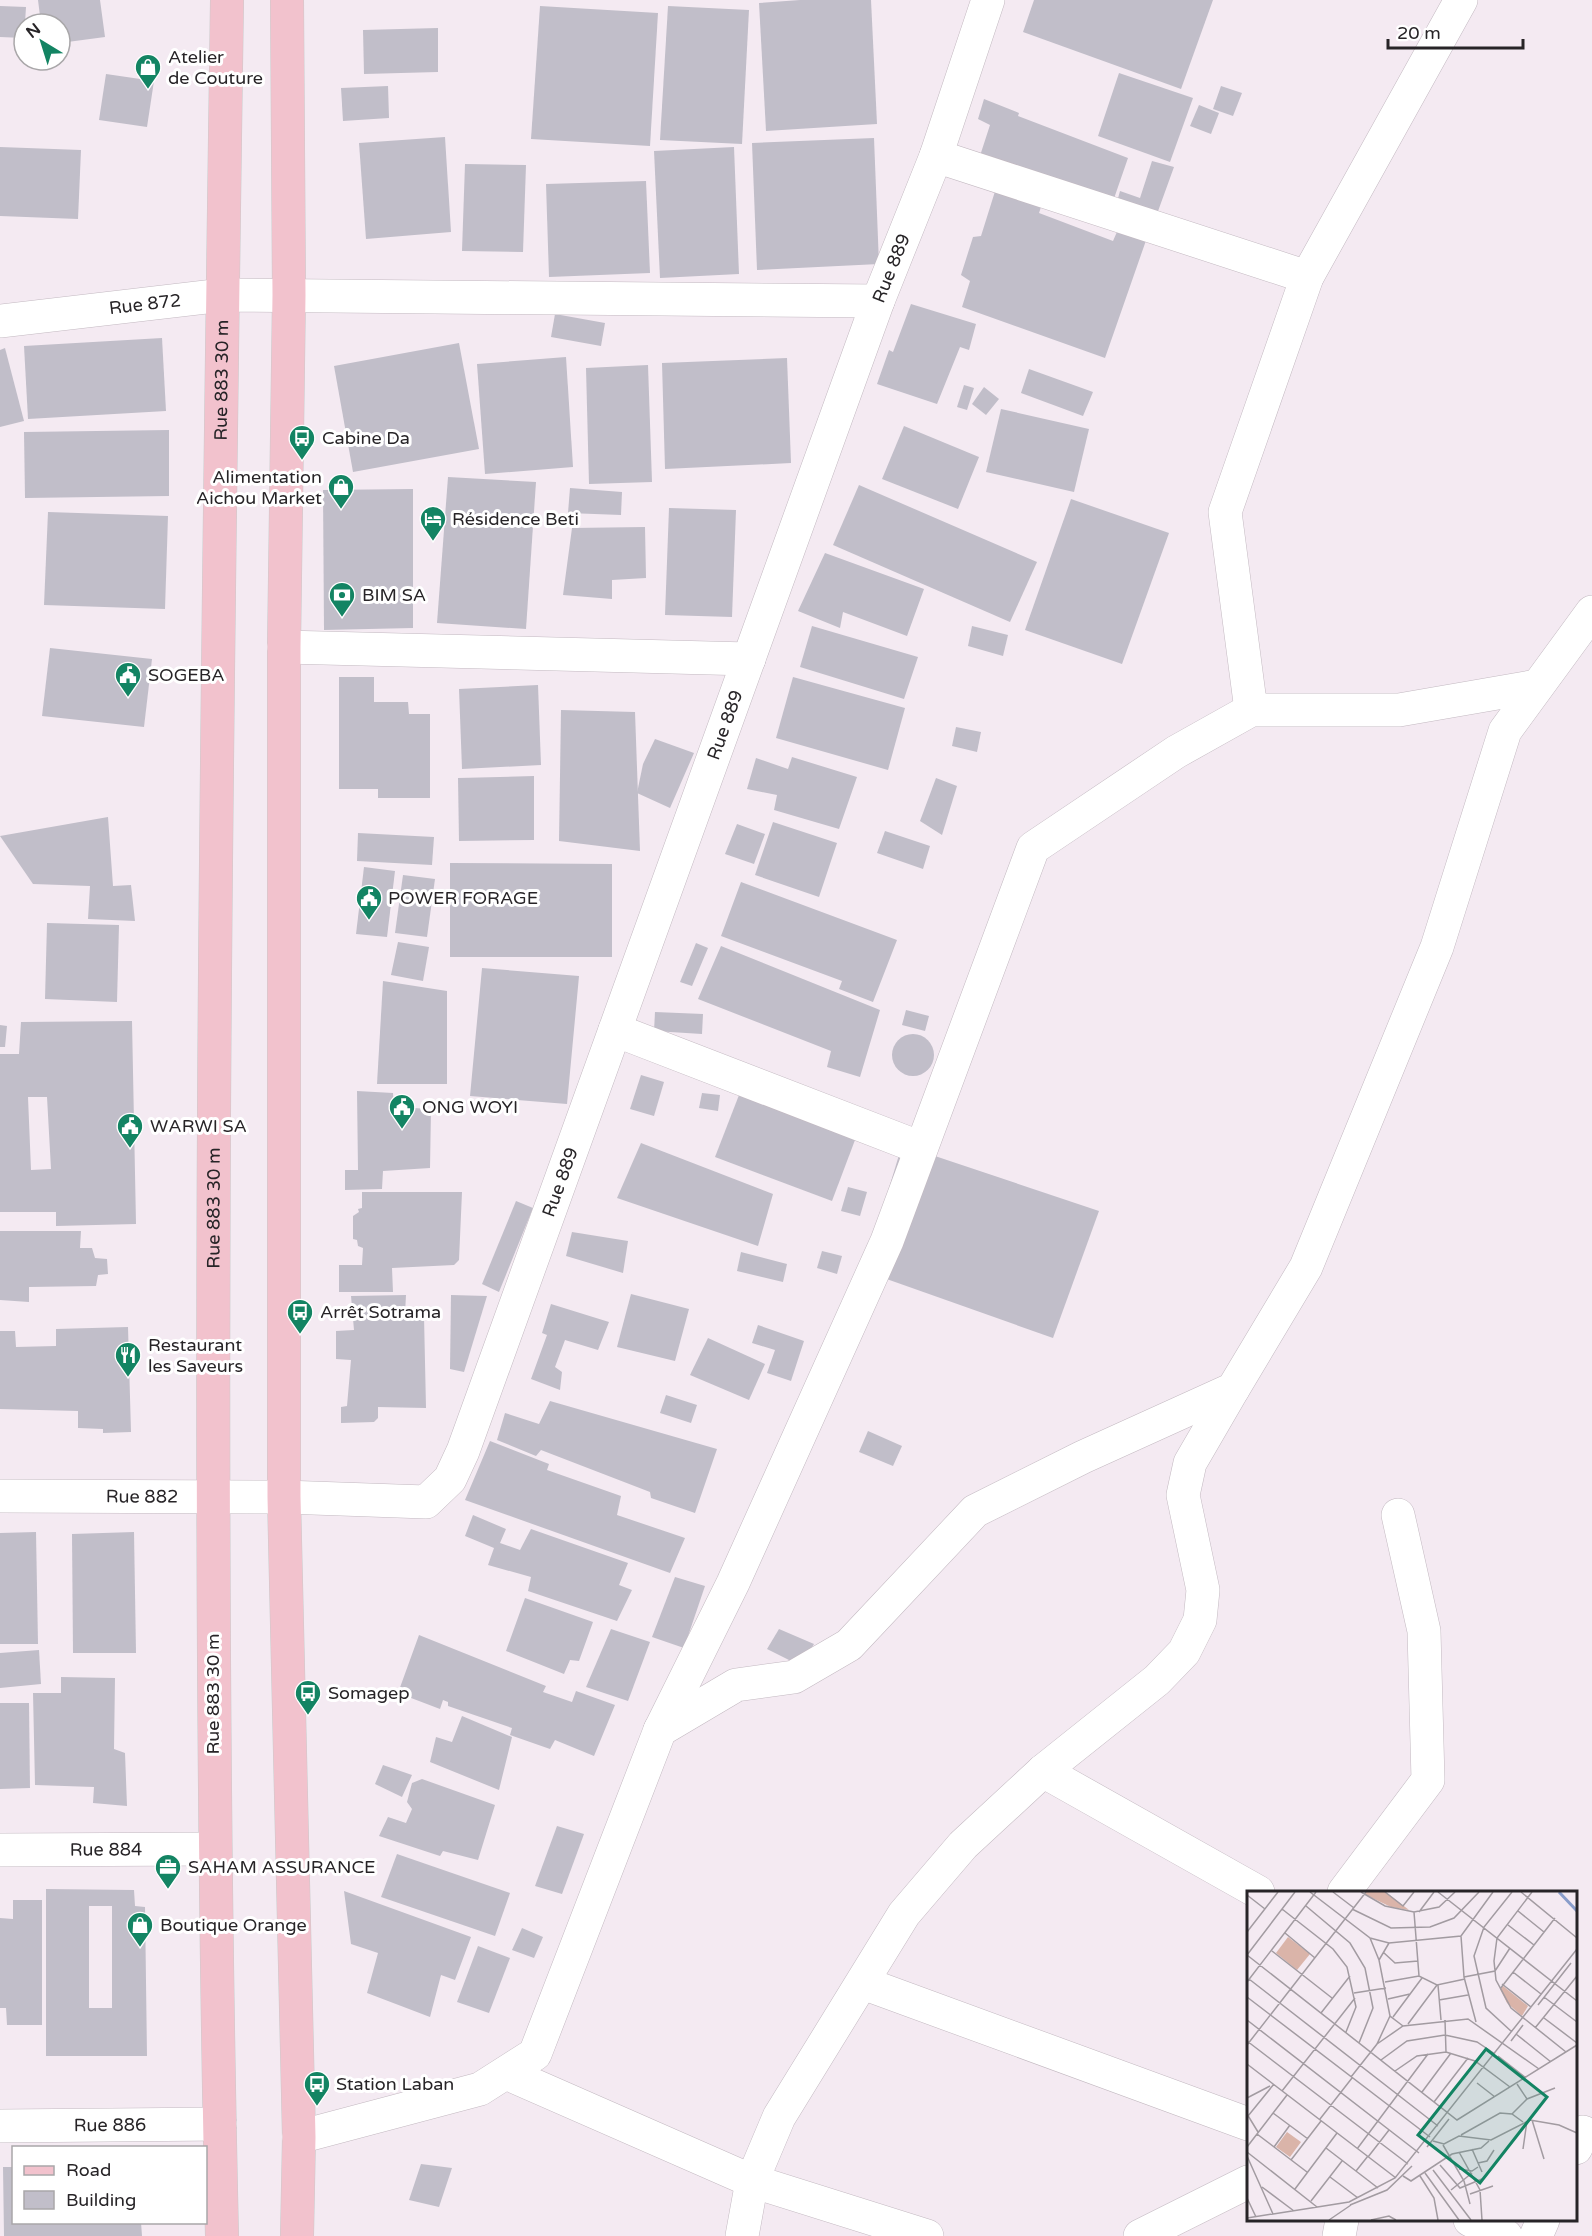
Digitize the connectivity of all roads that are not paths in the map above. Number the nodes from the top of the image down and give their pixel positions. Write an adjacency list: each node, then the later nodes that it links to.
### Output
1 (227, 0): 7 (main road, Rue 883 30 m)
2 (288, 0): 8 (main road)
3 (988, 0): 5 (street, Rue 889)
4 (1461, 0): 6 (street)
5 (936, 156): 6 (street); 9 (street, Rue 889)
6 (1307, 278): 15 (street)
7 (223, 295): 8 (street, Rue 872); 10 (street, Rue 872); 20 (main road, Rue 883 30 m)
8 (289, 295): 9 (street, Rue 872); 12 (main road)
9 (878, 301): 13 (street, Rue 889)
10 (0, 321)
11 (1587, 631): 14 (street)
12 (284, 646): 13 (street); 21 (main road)
13 (749, 659): 16 (street, Rue 889)
14 (1537, 686): 15 (street); 18 (street)
15 (1251, 710): 17 (street)
16 (615, 1030): 17 (street); 21 (street, Rue 889)
17 (921, 1148): 23 (street)
18 (1233, 1389): 23 (street); 24 (street)
19 (0, 1496): 20 (street, Rue 882)
20 (212, 1497): 21 (street, Rue 882); 25 (main road, Rue 883 30 m)
21 (284, 1497): 34 (main road)
22 (1398, 1515): 28 (street)
23 (660, 1730): 30 (street)
24 (1042, 1771): 27 (street); 29 (street)
25 (214, 1849): 26 (street, Rue 884); 31 (main road, Rue 883 30 m)
26 (0, 1850)
27 (1254, 1891)
28 (1345, 1891)
29 (862, 1983): 32 (street); 35 (street)
30 (506, 2073): 34 (street); 35 (street)
31 (220, 2124): 33 (street, Rue 886); 40 (main road, Rue 883 30 m)
32 (1247, 2124)
33 (0, 2126)
34 (299, 2137): 41 (main road)
35 (752, 2181): 42 (street); 43 (street)
36 (1247, 2182): 44 (street)
37 (1342, 2221): 45 (street)
38 (1472, 2221): 46 (street)
39 (1544, 2221): 47 (street)
40 (222, 2236)
41 (297, 2236)
42 (742, 2236)
43 (927, 2236)
44 (1140, 2236)
45 (1340, 2236)
46 (1506, 2236)
47 (1536, 2236)

